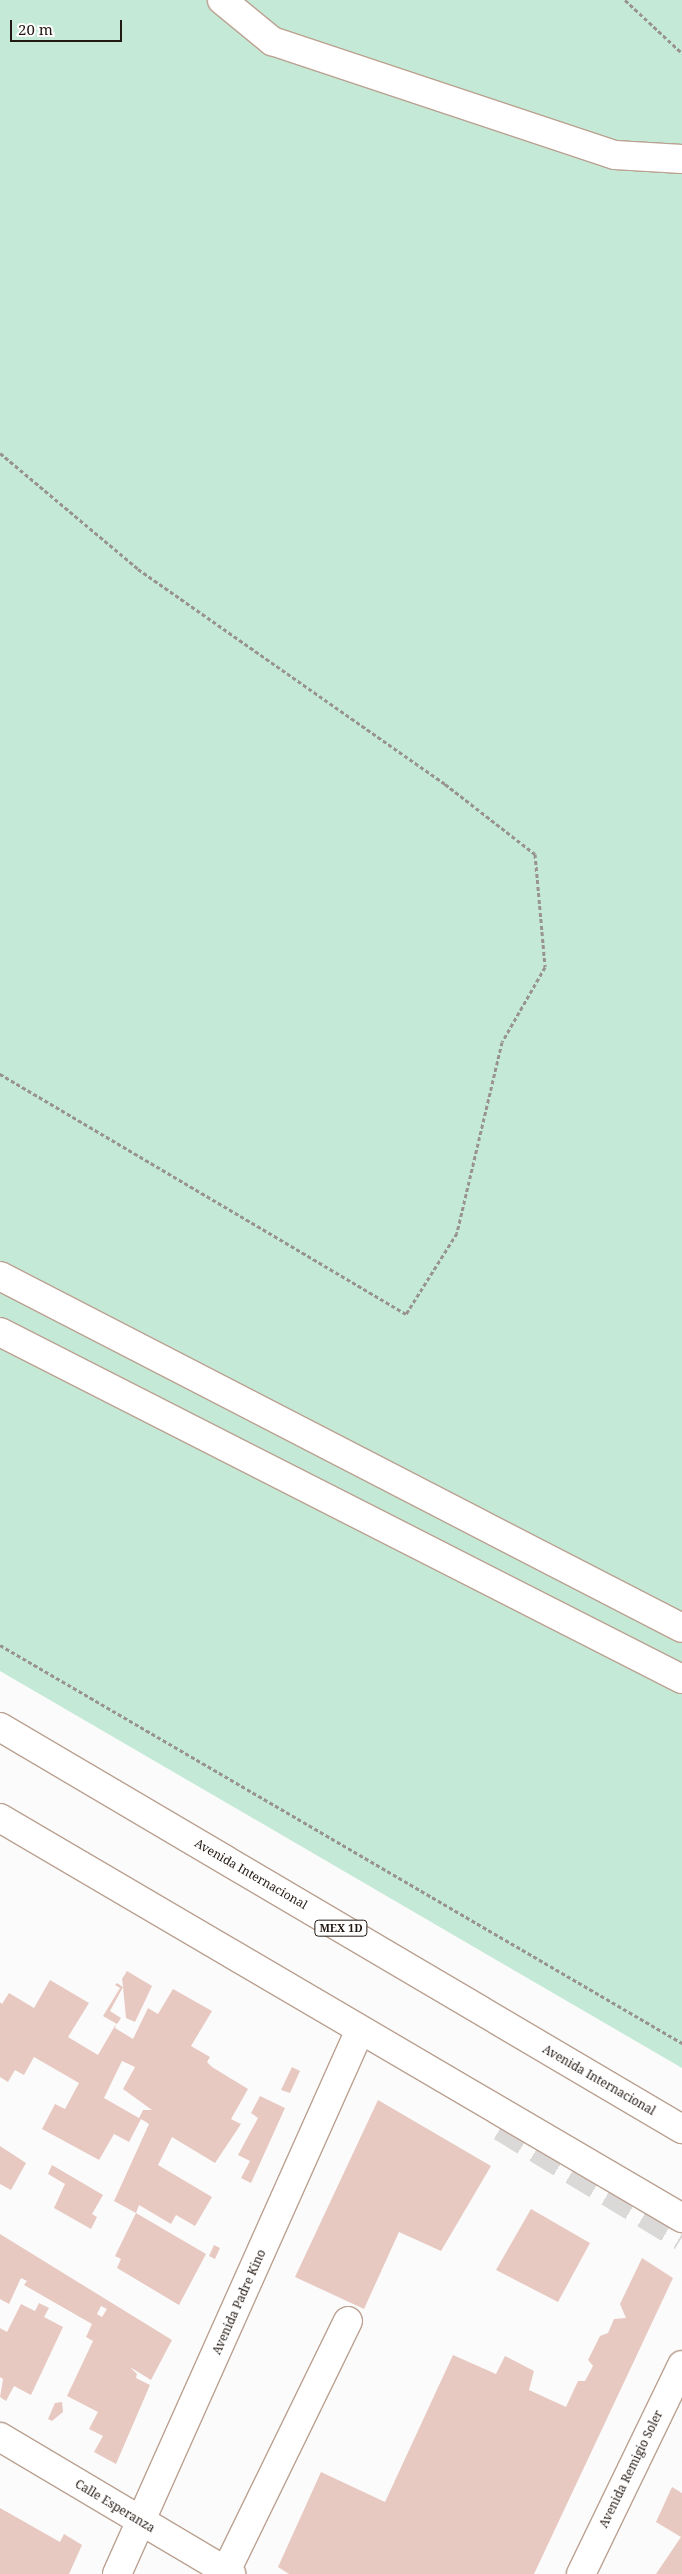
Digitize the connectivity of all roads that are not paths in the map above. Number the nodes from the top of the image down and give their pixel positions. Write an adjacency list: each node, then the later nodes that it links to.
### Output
1 (222, 0): 2 (main road)
2 (682, 159)
3 (0, 1276): 5 (main road)
4 (0, 1332): 6 (main road)
5 (682, 1628)
6 (682, 1679)
7 (0, 1727): 10 (main road, Avenida Internacional / MEX 1D)
8 (1, 1822): 9 (main road)
9 (360, 2030): 11 (main road); 15 (main road, Avenida Padre Kino)
10 (682, 2128)
11 (682, 2218)
12 (348, 2321): 16 (main road)
13 (682, 2365): 18 (main road, Avenida Remigio Soler)
14 (0, 2437): 15 (main road, Calle Esperanza)
15 (142, 2521): 16 (main road, Calle Esperanza); 17 (main road, Avenida Padre Kino)
16 (228, 2573)
17 (116, 2574)
18 (581, 2574)

